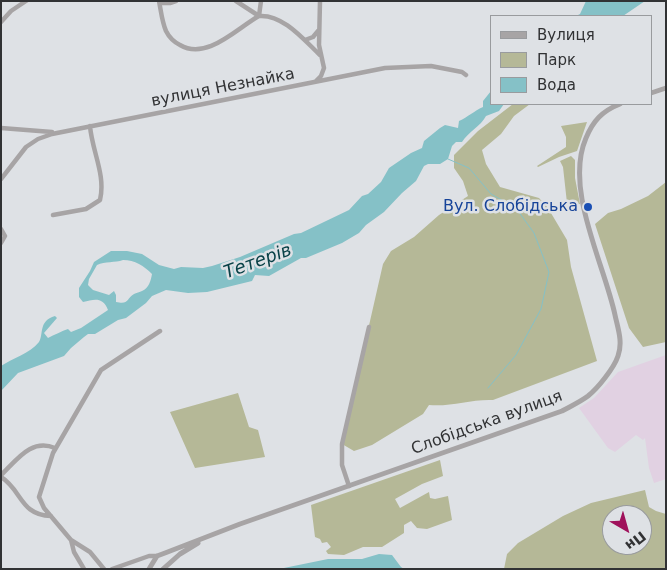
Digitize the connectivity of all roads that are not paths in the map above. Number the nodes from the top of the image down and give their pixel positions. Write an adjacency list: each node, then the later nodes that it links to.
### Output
1 (26, 1): 8 (street)
2 (176, 1): 6 (street)
3 (236, 1): 7 (street)
4 (261, 1): 7 (street)
5 (320, 1): 9 (street)
6 (160, 2): 7 (street)
7 (259, 16): 10 (street)
8 (1, 22)
9 (319, 30): 10 (street); 11 (street)
10 (305, 40): 11 (street)
11 (320, 55): 13 (street)
12 (466, 75): 13 (street, вулиця Незнайка)
13 (313, 83): 17 (street, вулиця Незнайка)
14 (666, 88): 15 (street)
15 (652, 93)
16 (618, 105): 28 (street, Слобідська вулиця)
17 (90, 126): 19 (street, вулиця Незнайка); 21 (street)
18 (1, 128): 19 (street)
19 (59, 132): 20 (street, вулиця Незнайка)
20 (1, 179)
21 (53, 214)
22 (1, 229): 23 (street)
23 (1, 243)
24 (369, 326): 28 (street)
25 (160, 331): 26 (street)
26 (55, 448): 27 (street); 29 (street)
27 (1, 476): 29 (street)
28 (348, 486): 30 (street, Слобідська вулиця)
29 (51, 516): 31 (street)
30 (216, 533): 32 (street, Слобідська вулиця); 37 (street)
31 (71, 540): 33 (street); 34 (street)
32 (157, 556): 35 (street); 36 (street)
33 (84, 569)
34 (104, 569)
35 (112, 569)
36 (149, 569)
37 (163, 569)

